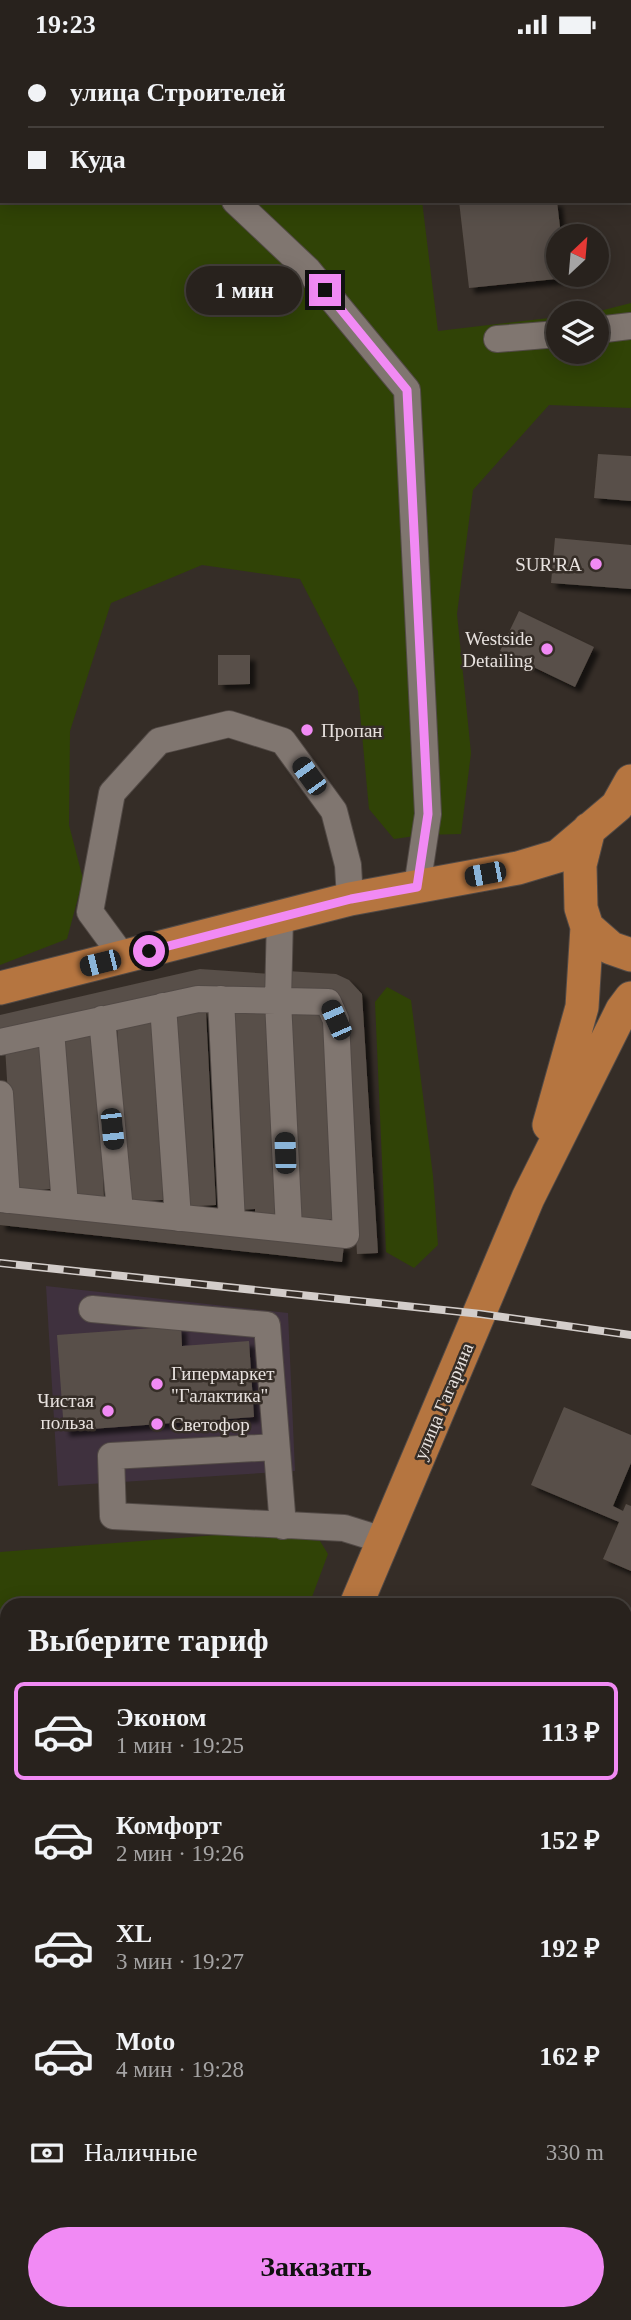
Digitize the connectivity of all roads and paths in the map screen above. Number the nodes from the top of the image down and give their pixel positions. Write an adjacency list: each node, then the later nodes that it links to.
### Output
1 (237, 203): 9 (street)
2 (631, 326): 3 (street)
3 (609, 329)
4 (546, 335): 5 (street)
5 (497, 339)
6 (626, 797): 7 (main road)
7 (589, 829): 8 (main road); 12 (main road)
8 (518, 868): 9 (main road); 12 (main road)
9 (417, 887): 10 (main road)
10 (351, 899): 11 (main road); 14 (street)
11 (280, 917): 14 (main road); 18 (street)
12 (584, 918): 13 (main road); 24 (main road)
13 (631, 955)
14 (123, 957): 15 (main road)
15 (0, 988)
16 (631, 998): 24 (main road)
17 (221, 999): 18 (street); 19 (street); 29 (street)
18 (278, 1002): 30 (street); 30 (street)
19 (163, 1006): 20 (street); 28 (street)
20 (102, 1020): 21 (street); 27 (street)
21 (51, 1031): 22 (street); 26 (street)
22 (0, 1042)
23 (0, 1094): 25 (street)
24 (528, 1198): 34 (main road, улица Гагарина)
25 (4, 1199): 26 (street)
26 (65, 1205): 27 (street)
27 (120, 1211): 28 (street)
28 (178, 1217): 29 (street)
29 (232, 1223): 30 (street)
30 (289, 1229)
31 (92, 1309): 32 (street)
32 (276, 1447): 33 (street); 33 (street)
33 (283, 1525): 34 (street)
34 (383, 1540): 35 (main road, улица Гагарина)
35 (359, 1598)

